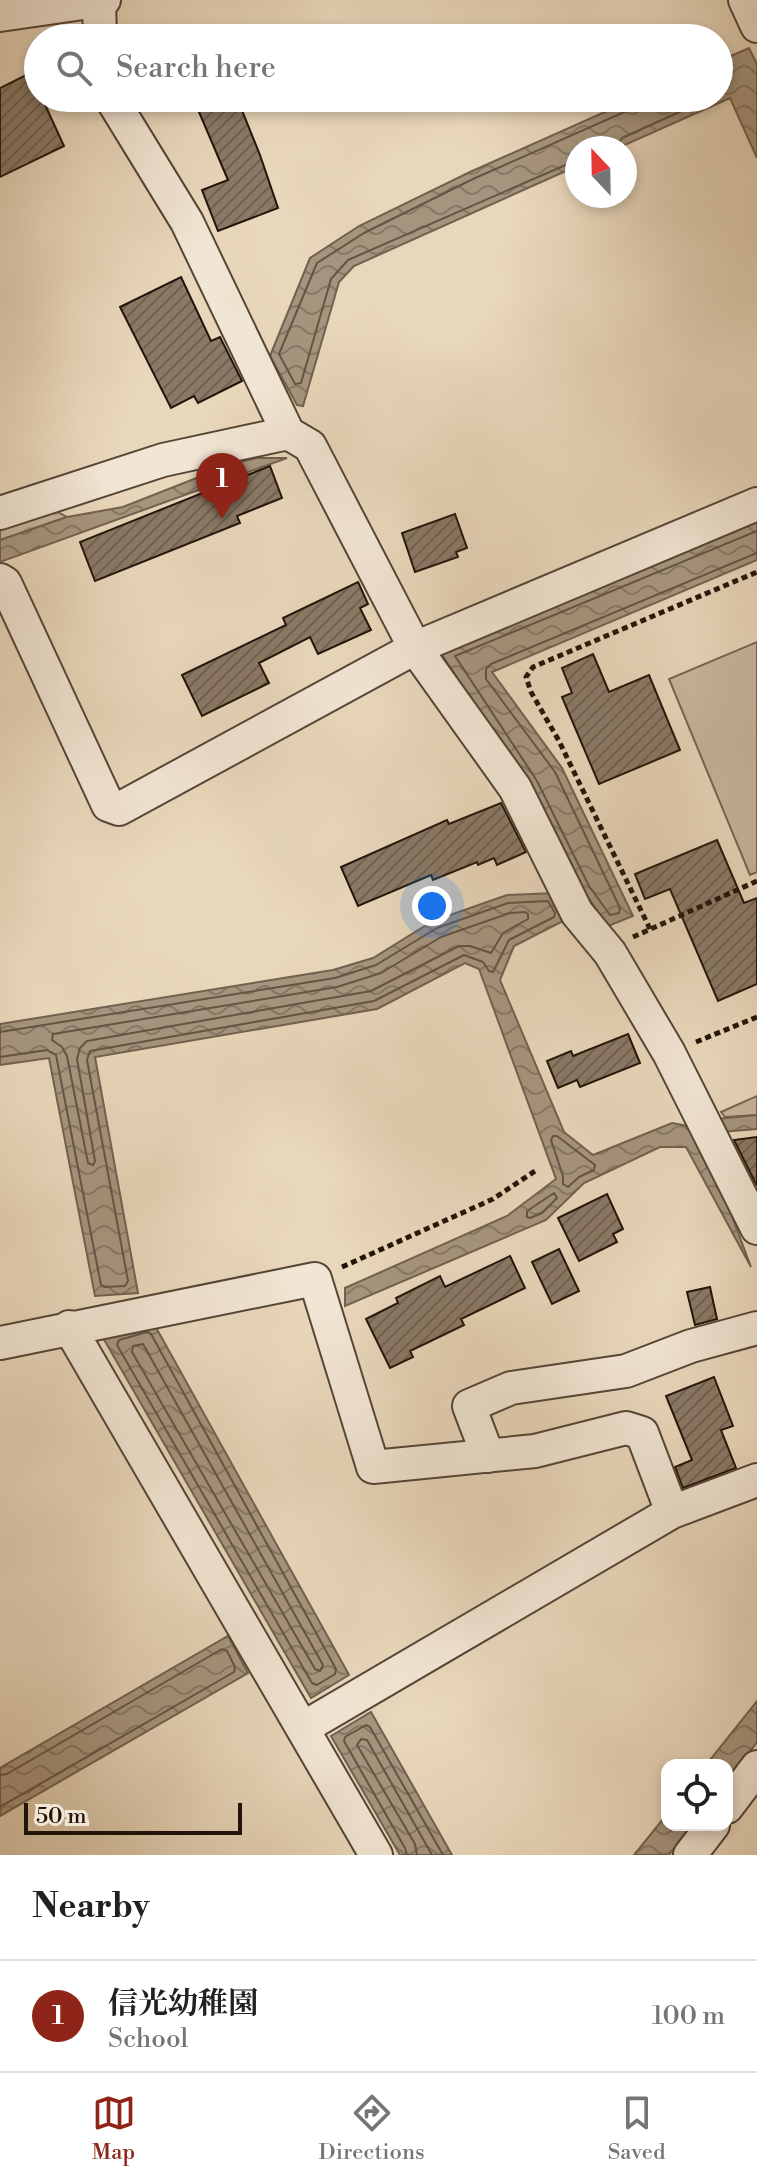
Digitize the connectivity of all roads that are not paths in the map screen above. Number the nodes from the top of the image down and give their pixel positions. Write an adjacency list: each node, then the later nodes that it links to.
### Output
1 (745, 0): 5 (street)
2 (101, 1): 3 (street); 4 (street)
3 (0, 15)
4 (100, 24)
5 (757, 26)
6 (120, 112): 7 (street)
7 (288, 433): 9 (street); 11 (street)
8 (757, 504): 11 (street)
9 (0, 513)
10 (0, 580): 11 (street)
11 (415, 648): 12 (street)
12 (757, 1228)
13 (69, 1327): 15 (street); 16 (street); 19 (street)
14 (757, 1328): 16 (street)
15 (0, 1343)
16 (488, 1456): 18 (street)
17 (757, 1480): 18 (street)
18 (672, 1512): 19 (street)
19 (303, 1728): 23 (street)
20 (757, 1767): 21 (street)
21 (733, 1799)
22 (708, 1831): 24 (street)
23 (376, 1855)
24 (690, 1855)

